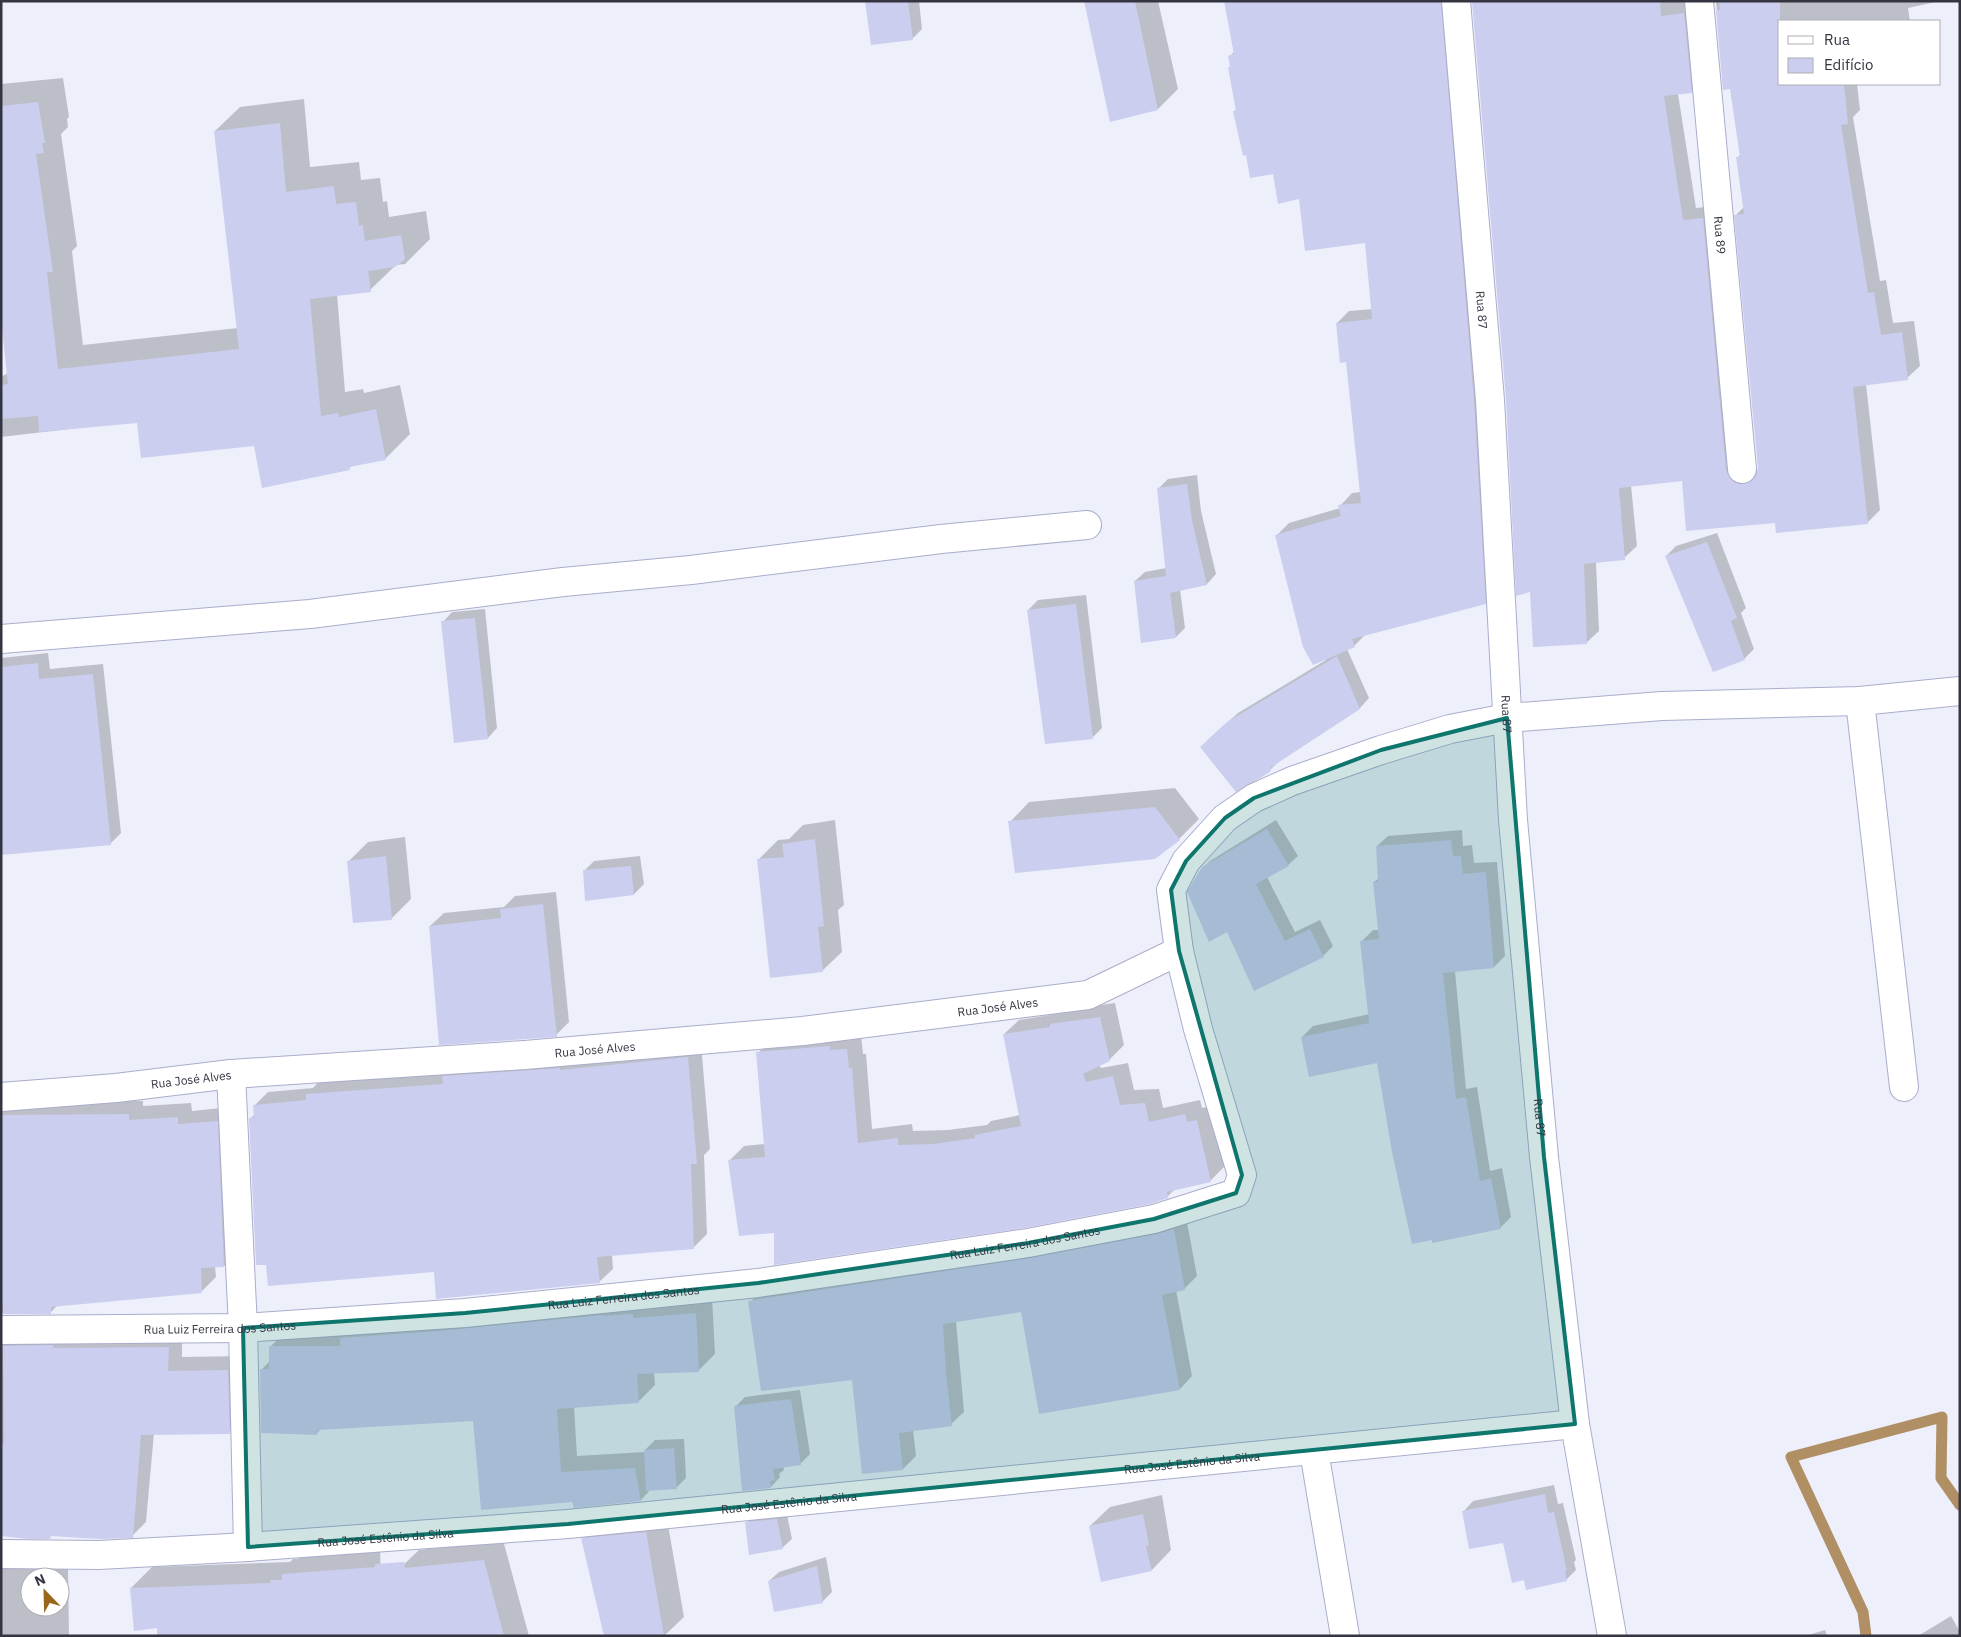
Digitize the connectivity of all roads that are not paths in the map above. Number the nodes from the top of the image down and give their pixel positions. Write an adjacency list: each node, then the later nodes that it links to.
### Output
1 (1456, 1): 8 (street, Rua 87)
2 (1699, 1): 3 (street, Rua 89)
3 (1742, 469)
4 (1087, 525): 5 (street)
5 (1, 639)
6 (1960, 691): 7 (street)
7 (1860, 701): 8 (street); 11 (street)
8 (1507, 718): 9 (street); 15 (street, Rua 87)
9 (1179, 951): 10 (street, Rua José Alves); 13 (street, Rua Luiz Ferreira dos Santos)
10 (231, 1074): 12 (street, Rua José Alves); 13 (street)
11 (1904, 1087)
12 (1, 1097)
13 (243, 1328): 14 (street, Rua Luiz Ferreira dos Santos); 17 (street)
14 (1, 1330)
15 (1575, 1424): 16 (street, Rua José Estênio da Silva); 20 (street, Rua 87)
16 (1314, 1451): 17 (street, Rua José Estênio da Silva); 19 (street)
17 (248, 1547): 18 (street, Rua José Estênio da Silva)
18 (1, 1554)
19 (1345, 1636)
20 (1612, 1636)

